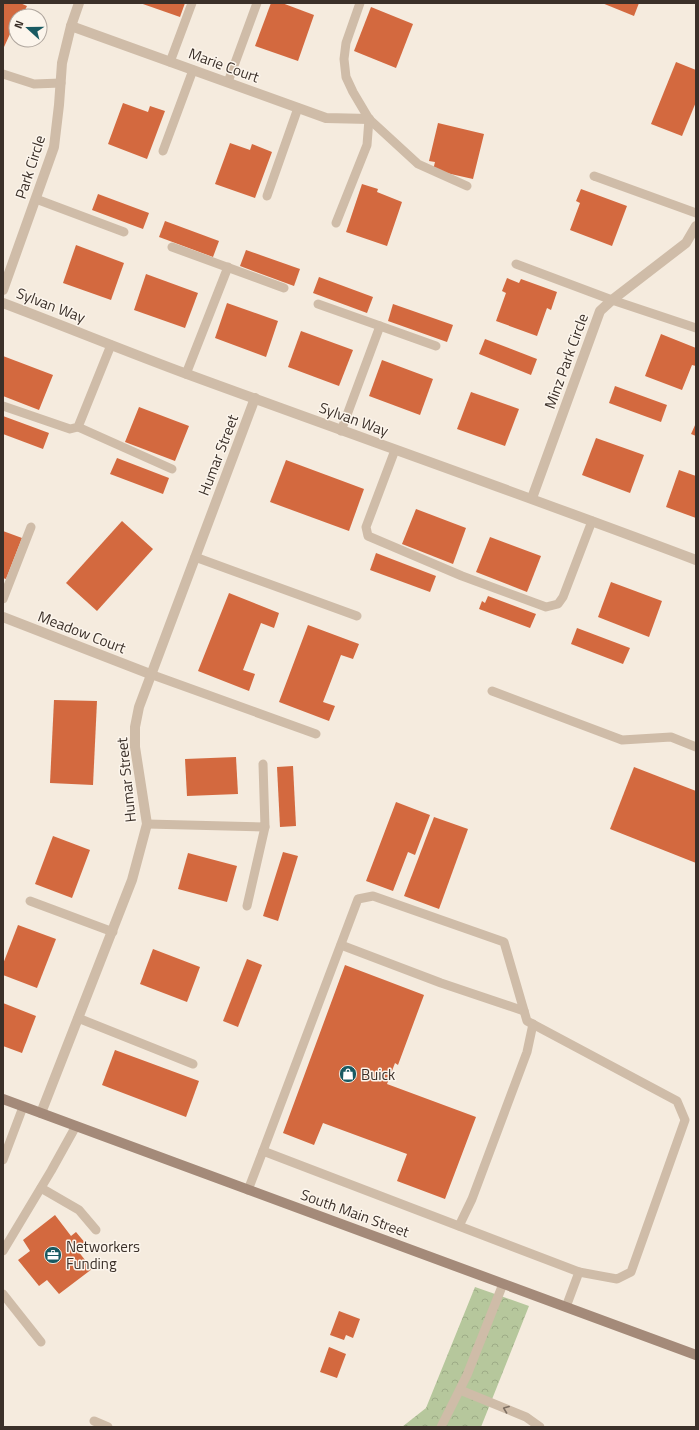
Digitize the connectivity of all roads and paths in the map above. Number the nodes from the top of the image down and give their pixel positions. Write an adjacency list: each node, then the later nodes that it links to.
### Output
1 (79, 3): 5 (street, Park Circle)
2 (192, 3): 6 (lane)
3 (257, 3): 10 (lane)
4 (360, 3): 12 (lane)
5 (70, 26): 6 (street, Marie Court); 9 (street, Park Circle)
6 (170, 62): 7 (street, Marie Court)
7 (193, 70): 10 (street, Marie Court); 13 (lane)
8 (3, 74): 9 (lane)
9 (61, 82): 17 (street, Park Circle)
10 (228, 82): 11 (street, Marie Court)
11 (298, 108): 12 (street, Marie Court); 16 (lane)
12 (369, 119): 15 (lane); 19 (lane)
13 (163, 151)
14 (594, 176): 18 (lane)
15 (467, 186)
16 (267, 196)
17 (36, 200): 21 (lane); 26 (street, Park Circle)
18 (696, 213)
19 (336, 223)
20 (696, 226): 27 (street, Minz Park Circle)
21 (124, 232)
22 (172, 247): 24 (lane)
23 (516, 264): 27 (lane)
24 (228, 267): 25 (lane); 34 (lane)
25 (284, 288)
26 (3, 290)
27 (612, 300): 31 (lane); 41 (street, Minz Park Circle)
28 (3, 303): 32 (street, Sylvan Way)
29 (318, 304): 30 (lane)
30 (380, 326): 33 (lane); 38 (lane)
31 (696, 328)
32 (111, 345): 34 (street, Sylvan Way); 37 (lane)
33 (436, 346)
34 (186, 374): 35 (street, Sylvan Way)
35 (255, 398): 38 (street, Sylvan Way); 44 (street, Humar Street)
36 (3, 406): 37 (lane)
37 (78, 427): 40 (lane)
38 (341, 431): 39 (street, Sylvan Way)
39 (395, 450): 41 (street, Sylvan Way); 42 (lane)
40 (172, 469)
41 (532, 498): 42 (street, Sylvan Way)
42 (592, 521): 45 (street, Sylvan Way)
43 (31, 527): 46 (lane)
44 (195, 557): 47 (lane); 49 (street, Humar Street)
45 (696, 560)
46 (3, 599)
47 (357, 616)
48 (3, 617): 49 (street, Meadow Court)
49 (150, 674): 51 (lane); 54 (street, Humar Street)
50 (492, 691): 52 (lane)
51 (316, 734)
52 (696, 747)
53 (263, 764): 55 (lane)
54 (147, 824): 55 (lane); 58 (street, Humar Street)
55 (265, 827): 57 (lane)
56 (30, 901): 58 (lane)
57 (247, 906)
58 (113, 932): 61 (street, Humar Street)
59 (341, 945): 60 (lane); 60 (lane); 68 (lane)
60 (524, 1011): 62 (lane)
61 (78, 1018): 63 (lane); 66 (street, Humar Street)
62 (533, 1024): 72 (lane); 75 (lane)
63 (193, 1064)
64 (3, 1099): 65 (main road, South Main Street)
65 (23, 1107): 66 (main road, South Main Street); 69 (lane)
66 (41, 1113): 67 (main road, South Main Street)
67 (76, 1126): 70 (lane); 71 (main road, South Main Street)
68 (263, 1151): 71 (lane); 72 (lane)
69 (3, 1160)
70 (41, 1188): 73 (lane); 74 (lane)
71 (248, 1190): 76 (main road, South Main Street)
72 (459, 1226): 75 (lane)
73 (96, 1230)
74 (3, 1252)
75 (579, 1272): 78 (lane)
76 (503, 1284): 78 (main road, South Main Street); 81 (lane)
77 (3, 1294): 79 (lane)
78 (566, 1307): 80 (main road, South Main Street)
79 (41, 1342)
80 (696, 1355)
81 (460, 1390): 84 (lane); 85 (lane, one-way to 81)
82 (94, 1421): 83 (lane)
83 (108, 1427)
84 (441, 1427)
85 (540, 1427)

